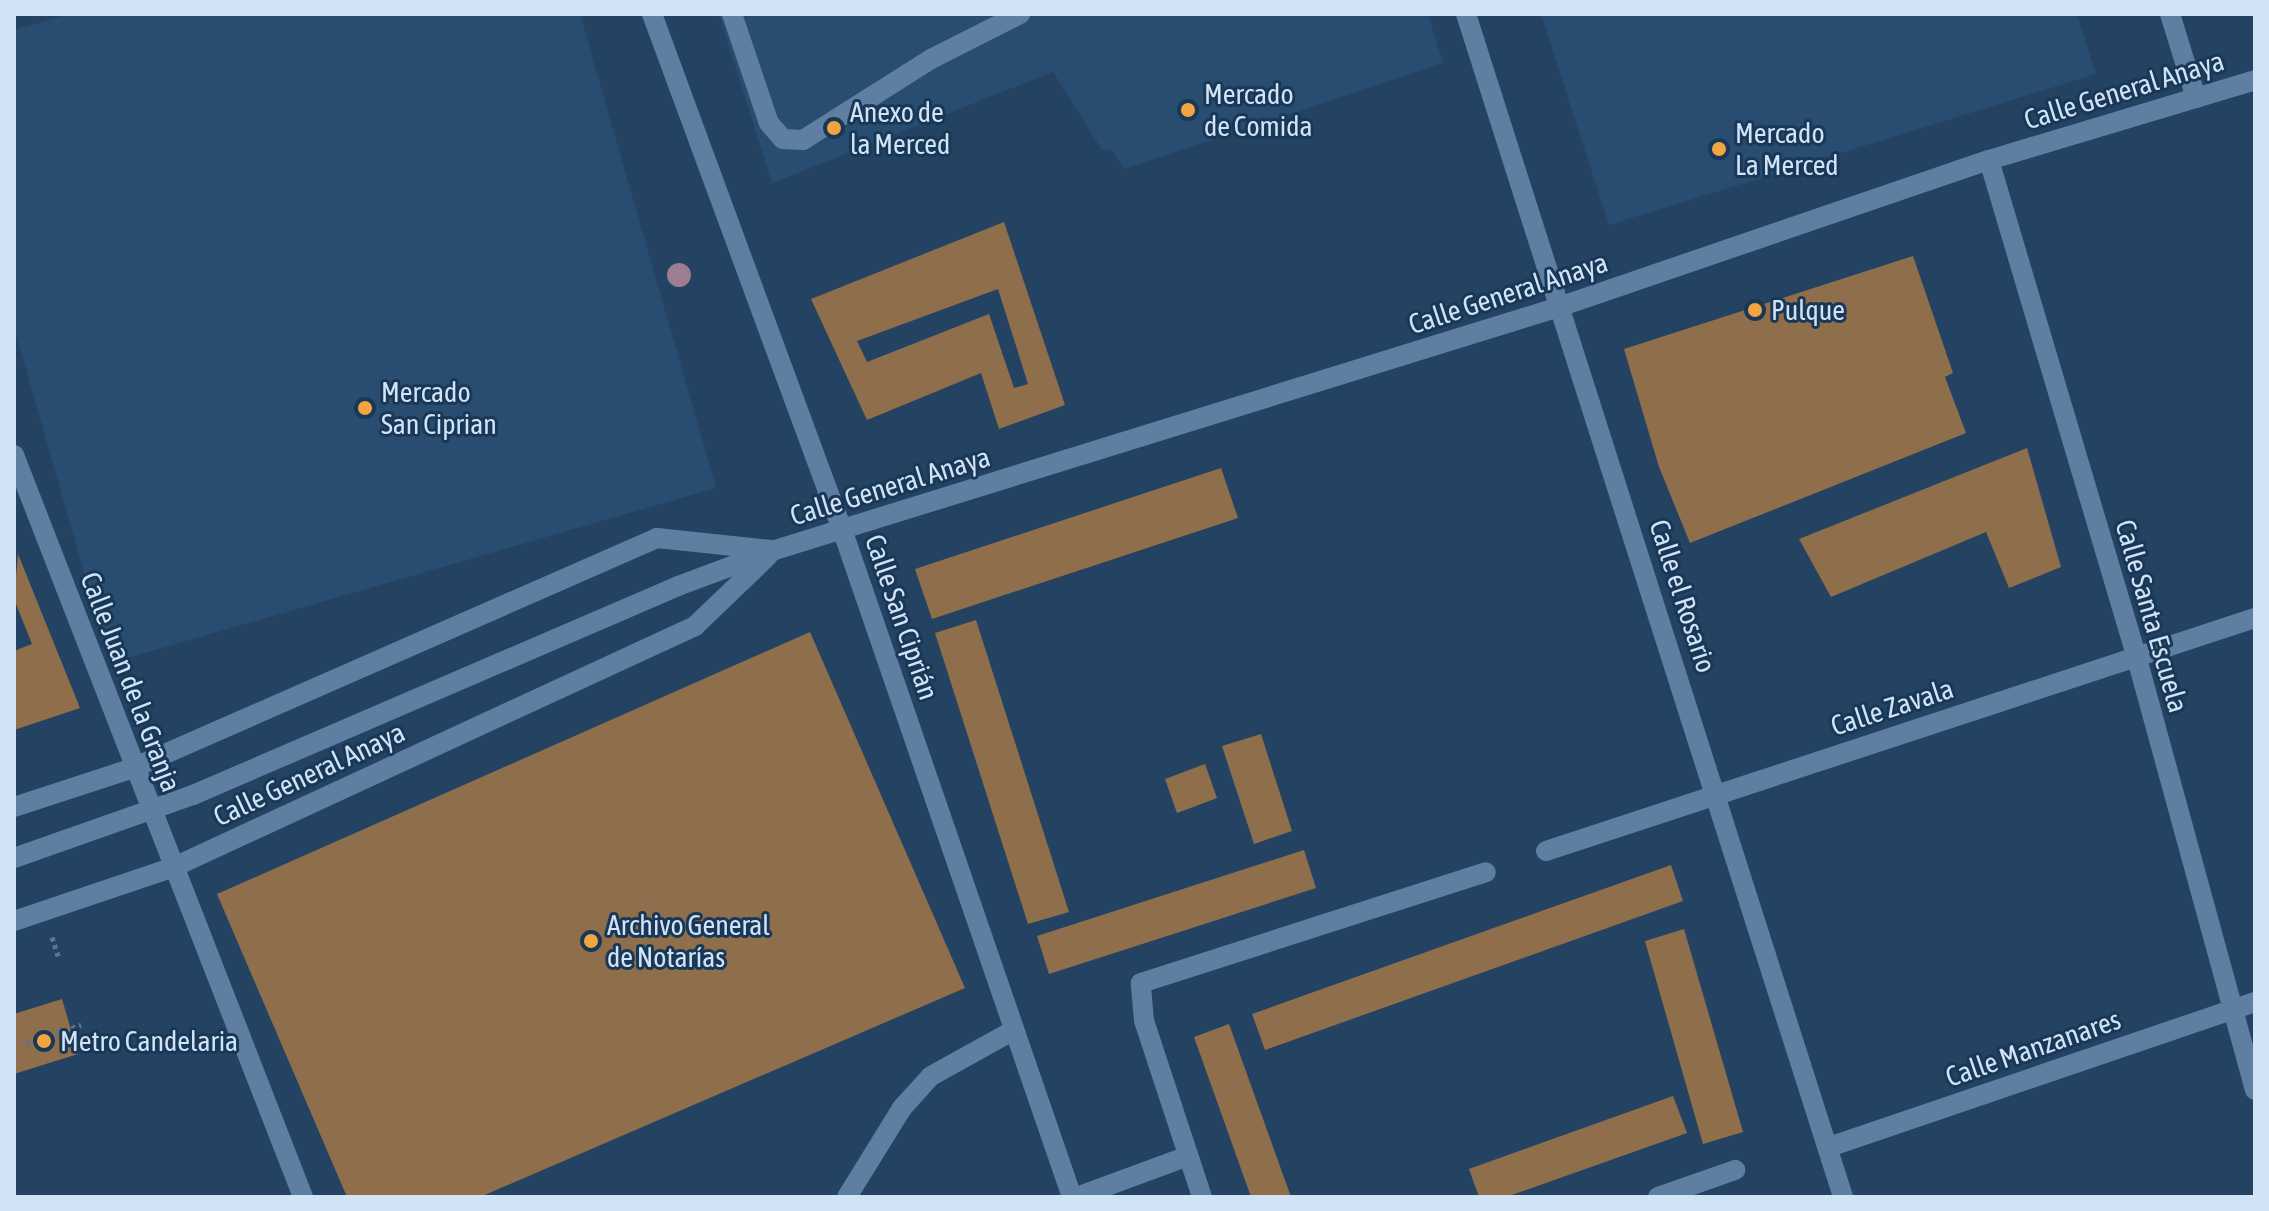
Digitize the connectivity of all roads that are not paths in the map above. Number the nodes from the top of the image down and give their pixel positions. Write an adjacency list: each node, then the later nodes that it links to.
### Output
1 (652, 14): 11 (street, Calle San Ciprián)
2 (732, 14): 3 (street)
3 (1020, 14)
4 (1466, 14): 9 (street, Calle el Rosario)
5 (2170, 14): 7 (street)
6 (2255, 80): 7 (street, Calle General Anaya)
7 (2196, 98): 8 (street, Calle General Anaya)
8 (1989, 160): 9 (street, Calle General Anaya); 14 (street, Calle Santa Escuela)
9 (1559, 307): 11 (street, Calle General Anaya); 16 (street, Calle el Rosario)
10 (14, 455): 15 (street, Calle Juan de la Granja)
11 (843, 532): 12 (street, Calle General Anaya); 25 (street, Calle San Ciprián)
12 (775, 550): 15 (street, Calle General Anaya); 19 (street, Calle General Anaya); 20 (street, Calle General Anaya)
13 (2255, 618): 14 (street, Calle Zavala)
14 (2136, 655): 16 (street, Calle Zavala); 24 (street, Calle Santa Escuela)
15 (133, 768): 17 (street, Calle General Anaya); 20 (street, Calle Juan de la Granja)
16 (1718, 795): 18 (street, Calle Zavala); 27 (street, Calle el Rosario)
17 (14, 807)
18 (1546, 851)
19 (14, 858)
20 (174, 867): 22 (street, Calle General Anaya); 30 (street, Calle Juan de la Granja)
21 (1486, 872): 28 (street)
22 (14, 921)
23 (2255, 1002): 24 (street, Calle Manzanares)
24 (2233, 1010): 26 (street, Calle Santa Escuela); 27 (street, Calle Manzanares)
25 (1014, 1030): 31 (street); 32 (street, Calle San Ciprián)
26 (2255, 1090)
27 (1829, 1147): 35 (street, Calle el Rosario)
28 (1188, 1156): 32 (street); 33 (street)
29 (1735, 1170): 34 (street)
30 (303, 1197)
31 (847, 1197)
32 (1074, 1197)
33 (1202, 1197)
34 (1658, 1197)
35 (1843, 1197)

